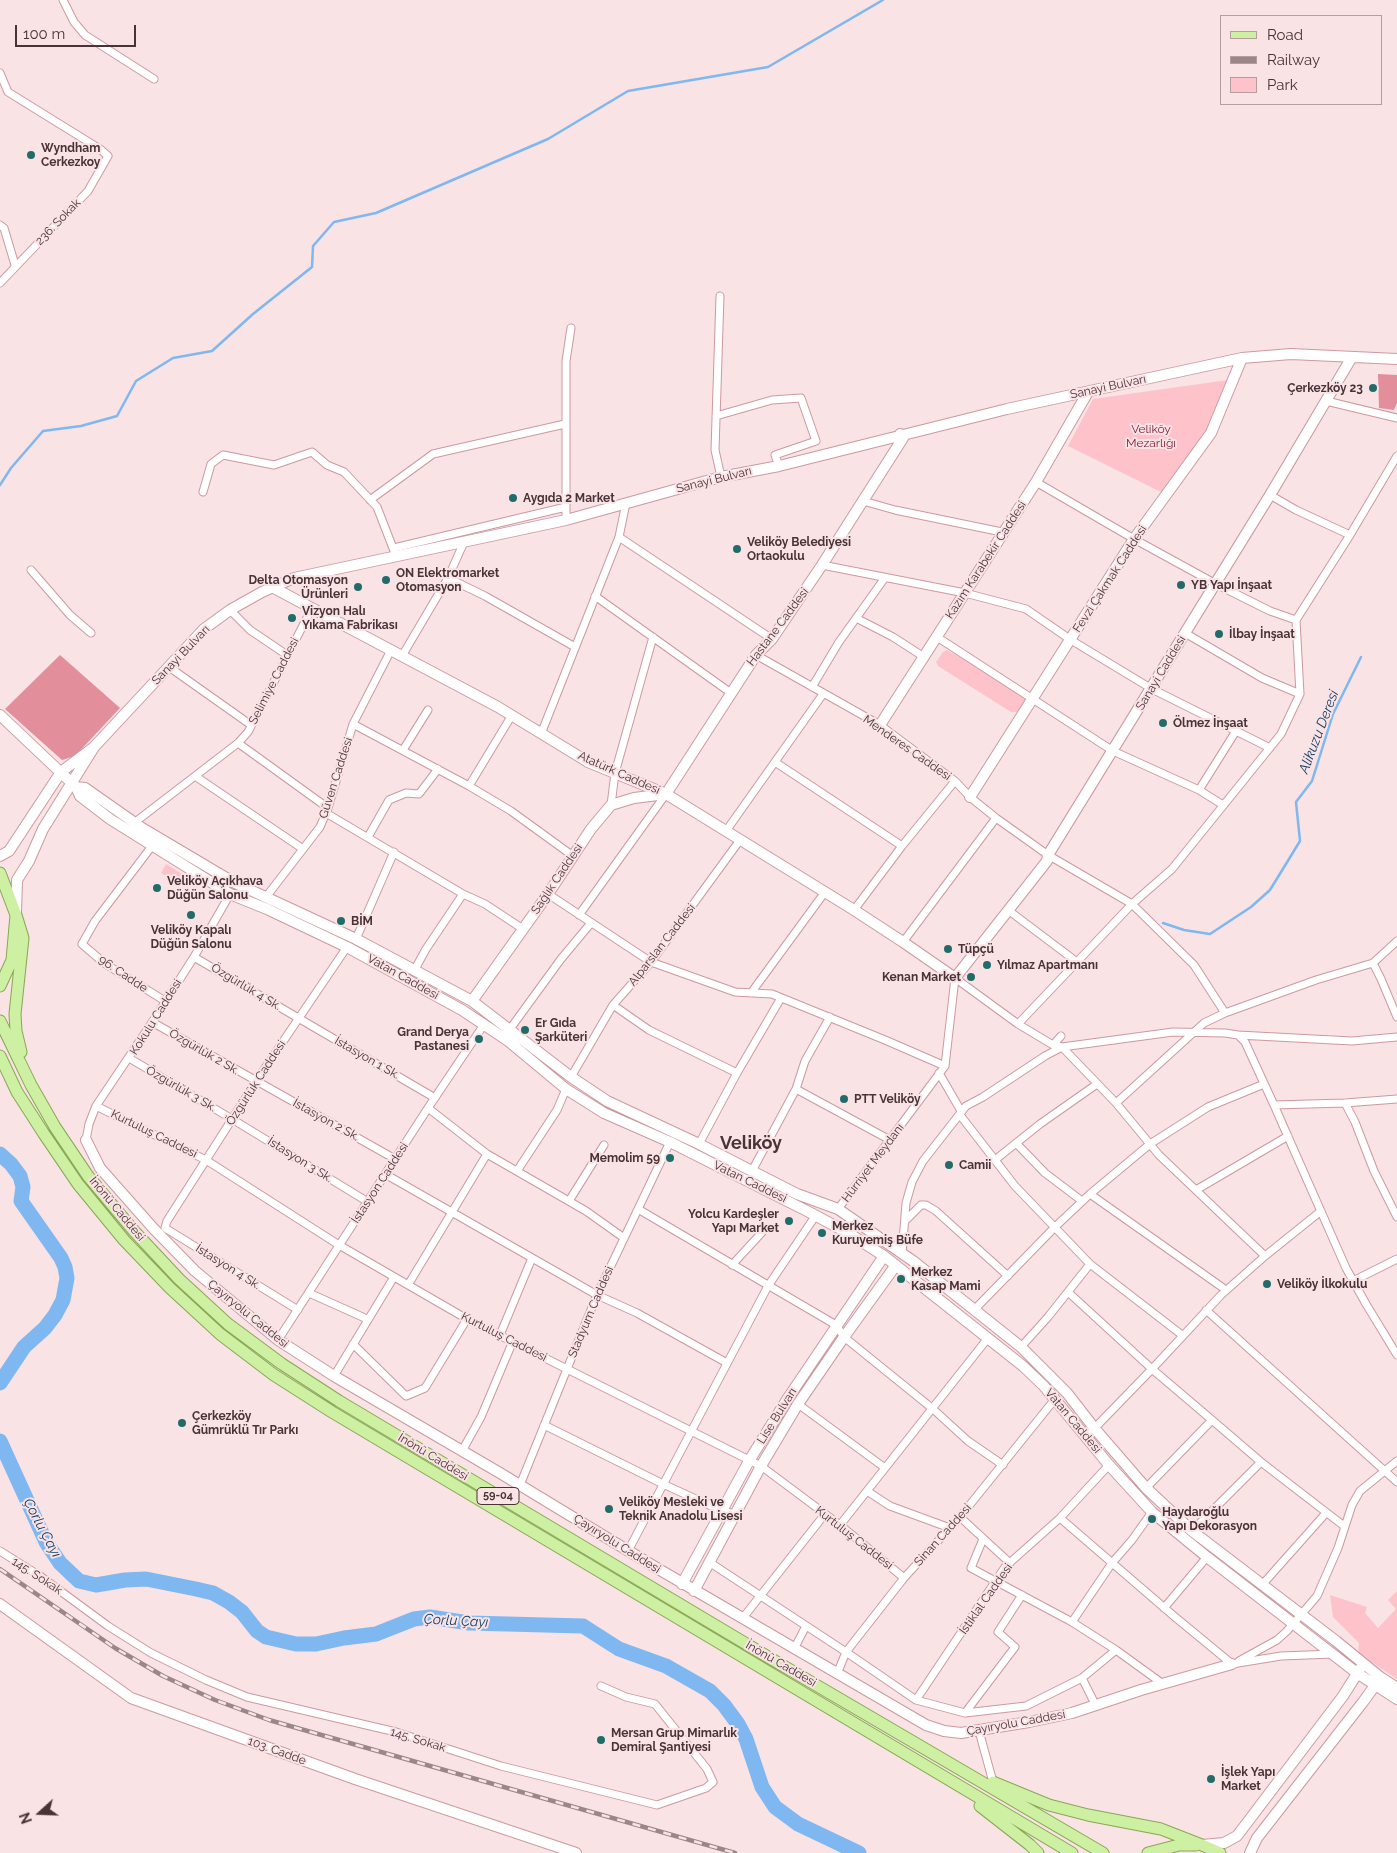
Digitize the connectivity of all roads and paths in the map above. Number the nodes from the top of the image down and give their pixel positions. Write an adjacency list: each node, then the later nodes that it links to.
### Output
1 (63, 0): 3 (street)
2 (0, 73): 5 (street, 236. Sokak)
3 (154, 78)
4 (0, 225): 5 (street)
5 (16, 265): 6 (street, 236. Sokak)
6 (0, 283)
7 (720, 296): 14 (street)
8 (571, 328): 16 (street)
9 (1352, 357): 10 (street, Sanayi Bulvarı); 11 (street, Sanayi Bulvarı); 13 (street, Sanayi Caddesi)
10 (1242, 358): 12 (street, Sanayi Bulvarı); 34 (street, Fevzi Çakmak Caddesi)
11 (1397, 359)
12 (1088, 392): 17 (street, Sanayi Bulvarı); 23 (street, Kazım Karabekir Caddesi)
13 (1326, 401): 15 (street); 25 (street, Sanayi Caddesi)
14 (716, 416): 18 (street); 22 (street)
15 (1397, 418)
16 (565, 424): 26 (street); 29 (street)
17 (900, 434): 19 (street, Sanayi Bulvarı); 27 (street, Hastane Caddesi)
18 (811, 442): 19 (street); 21 (street)
19 (816, 456): 21 (street, Sanayi Bulvarı)
20 (1397, 456): 32 (street)
21 (779, 466): 22 (street, Sanayi Bulvarı)
22 (721, 477): 28 (street, Sanayi Bulvarı)
23 (1036, 482): 31 (street, Kazım Karabekir Caddesi); 34 (street)
24 (203, 492): 26 (street)
25 (1270, 495): 32 (street); 41 (street, Sanayi Caddesi)
26 (370, 500): 36 (street)
27 (863, 501): 31 (street); 37 (street, Hastane Caddesi)
28 (626, 503): 30 (street, Sanayi Bulvarı); 33 (street)
29 (566, 508): 30 (street); 36 (street)
30 (566, 520): 35 (street, Sanayi Bulvarı)
31 (1002, 532): 43 (street, Kazım Karabekir Caddesi)
32 (1350, 535): 48 (street)
33 (619, 537): 44 (street); 53 (street)
34 (1134, 539): 41 (street); 54 (street, Fevzi Çakmak Caddesi)
35 (464, 542): 36 (street, Sanayi Bulvarı); 39 (street)
36 (395, 552): 42 (street, Sanayi Bulvarı)
37 (822, 565): 40 (street); 53 (street, Hastane Caddesi)
38 (31, 570): 50 (street)
39 (448, 578): 55 (street); 59 (street)
40 (884, 579): 43 (street); 47 (street)
41 (1216, 584): 48 (street); 49 (street, Sanayi Caddesi)
42 (272, 587): 45 (street, Atatürk Caddesi); 46 (street, Sanayi Bulvarı)
43 (965, 593): 52 (street, Kazım Karabekir Caddesi); 54 (street)
44 (595, 596): 51 (street); 55 (street)
45 (312, 608): 56 (street, Atatürk Caddesi); 57 (street, Selimiye Caddesi)
46 (230, 610): 57 (street); 61 (street, Sanayi Bulvarı)
47 (856, 618): 60 (street); 62 (street)
48 (1296, 620): 66 (street)
49 (1185, 633): 63 (street, Sanayi Caddesi); 66 (street)
50 (91, 634)
51 (653, 637): 64 (street); 84 (street)
52 (937, 637): 60 (street, Kazım Karabekir Caddesi); 67 (street)
53 (772, 638): 58 (street, Hastane Caddesi)
54 (1071, 640): 63 (street); 67 (street, Fevzi Çakmak Caddesi)
55 (575, 647): 75 (street)
56 (390, 650): 59 (street, Atatürk Caddesi); 71 (street, Güven Caddesi)
57 (287, 655): 72 (street, Selimiye Caddesi)
58 (756, 655): 62 (street, Menderes Caddesi); 64 (street, Hastane Caddesi)
59 (402, 656): 70 (street, Atatürk Caddesi)
60 (924, 657): 73 (street, Kazım Karabekir Caddesi)
61 (169, 667): 72 (street); 77 (street, Sanayi Bulvarı)
62 (812, 687): 65 (street, Menderes Caddesi)
63 (1152, 689): 74 (street); 80 (street, Sanayi Caddesi)
64 (731, 693): 90 (street, Hastane Caddesi)
65 (823, 694): 73 (street, Menderes Caddesi); 81 (street)
66 (1300, 694): 78 (street)
67 (1032, 699): 80 (street); 91 (street, Fevzi Çakmak Caddesi)
68 (428, 710): 79 (street)
69 (0, 715): 83 (street, Vatan Caddesi)
70 (512, 715): 75 (street, Atatürk Caddesi); 88 (street)
71 (353, 724): 79 (street); 94 (street, Güven Caddesi)
72 (251, 725): 76 (street, Selimiye Caddesi)
73 (880, 725): 86 (street, Menderes Caddesi)
74 (1236, 731): 78 (street); 89 (street)
75 (542, 734): 84 (street, Atatürk Caddesi)
76 (238, 743): 85 (street, Selimiye Caddesi); 94 (street)
77 (94, 747): 83 (street); 87 (street)
78 (1270, 748): 93 (street)
79 (403, 750): 82 (street)
80 (1113, 751): 89 (street); 104 (street, Sanayi Caddesi)
81 (775, 762): 97 (street); 101 (street)
82 (438, 769): 88 (street); 98 (street)
83 (61, 772): 87 (street, Vatan Caddesi); 105 (street)
84 (615, 774): 90 (street, Atatürk Caddesi); 92 (street)
85 (195, 776): 96 (street, Selimiye Caddesi); 102 (street)
86 (955, 781): 91 (street, Menderes Caddesi); 101 (street)
87 (74, 784): 96 (street, Vatan Caddesi); 100 (street, Vatan Caddesi); 116 (street)
88 (470, 786): 106 (street)
89 (1199, 790): 93 (street)
90 (666, 794): 92 (street); 97 (street, Atatürk Caddesi); 117 (street)
91 (970, 797): 95 (street, Menderes Caddesi)
92 (611, 805): 106 (street, Sağlık Caddesi)
93 (1223, 806): 113 (street)
94 (327, 811): 98 (street); 102 (street, Güven Caddesi)
95 (996, 818): 104 (street, Menderes Caddesi); 122 (street)
96 (134, 823): 112 (street, Vatan Caddesi)
97 (726, 831): 99 (street, Atatürk Caddesi)
98 (368, 838): 103 (street)
99 (740, 840): 108 (street, Atatürk Caddesi); 125 (street, Alparslan Caddesi)
100 (152, 846): 109 (street, Vatan Caddesi); 134 (street, 96. Cadde)
101 (902, 846): 114 (street)
102 (303, 849): 112 (street, Güven Caddesi)
103 (394, 852): 110 (street); 120 (street)
104 (1048, 855): 113 (street, Menderes Caddesi); 115 (street, Sanayi Caddesi)
105 (0, 856)
106 (573, 856): 111 (street, Sağlık Caddesi)
107 (0, 874): 116 (main road)
108 (825, 892): 114 (street, Atatürk Caddesi); 131 (street)
109 (230, 894): 123 (street, Vatan Caddesi); 124 (street, Kokulu Caddesi)
110 (463, 894): 119 (street); 128 (street)
111 (548, 894): 117 (street); 119 (street, Sağlık Caddesi)
112 (266, 898): 120 (street, Vatan Caddesi)
113 (1132, 904): 126 (street); 137 (street, Menderes Caddesi)
114 (854, 910): 122 (street, Atatürk Caddesi)
115 (1008, 910): 126 (street); 129 (street, Sanayi Caddesi)
116 (16, 915): 130 (main road); 163 (main road)
117 (579, 915): 118 (street)
118 (591, 923): 125 (street); 146 (street)
119 (523, 929): 133 (street, Sağlık Caddesi)
120 (356, 939): 128 (street, Vatan Caddesi)
121 (1397, 941): 127 (street)
122 (903, 942): 129 (street, Atatürk Caddesi)
123 (347, 947): 140 (street, Özgürlük Caddesi); 141 (street, Vatan Caddesi)
124 (194, 956): 134 (street, Kokulu Caddesi); 140 (street, Özgürlük 4 Sk.)
125 (651, 962): 131 (street); 135 (street, Alparslan Caddesi)
126 (1077, 962): 144 (street)
127 (1373, 963): 137 (street); 139 (street)
128 (414, 971): 133 (street, Vatan Caddesi)
129 (955, 978): 144 (street); 155 (street, Hürriyet Meydanı)
130 (0, 986)
131 (751, 993): 132 (street)
132 (781, 998): 138 (street); 157 (street)
133 (472, 1000): 136 (street, Vatan Caddesi)
134 (165, 1001): 143 (street, Kokulu Caddesi)
135 (613, 1005): 157 (street); 159 (street, Alparslan Caddesi)
136 (481, 1007): 141 (street); 146 (street, Vatan Caddesi)
137 (1225, 1013): 147 (street)
138 (830, 1017): 155 (street); 165 (street)
139 (1397, 1017)
140 (299, 1018): 160 (street, Özgürlük Caddesi); 167 (street, İstasyon 1 Sk.)
141 (474, 1019): 145 (street, Vatan Caddesi)
142 (0, 1021): 163 (main road, İnönü Caddesi / 59-04)
143 (152, 1022): 154 (street, Kokulu Caddesi); 160 (street, Özgürlük 2 Sk.)
144 (1018, 1024): 151 (street)
145 (483, 1026): 164 (street, Vatan Caddesi); 167 (street, İstasyon Caddesi)
146 (510, 1029): 159 (street, Vatan Caddesi)
147 (1196, 1032): 148 (street); 152 (street); 169 (street)
148 (1238, 1035): 150 (street); 162 (street)
149 (1061, 1036): 151 (street)
150 (1397, 1037)
151 (1053, 1045): 152 (street)
152 (1062, 1048): 161 (street); 174 (street)
153 (0, 1056): 166 (main road, 59-04)
154 (129, 1058): 172 (street, Kokulu Caddesi); 175 (street, Özgürlük 3 Sk.)
155 (944, 1066): 158 (street, Hürriyet Meydanı)
156 (0, 1067): 166 (main road)
157 (737, 1073): 181 (street)
158 (940, 1073): 174 (street); 178 (street, Hürriyet Meydanı)
159 (570, 1078): 181 (street, Vatan Caddesi)
160 (256, 1081): 175 (street, Özgürlük Caddesi); 185 (street, İstasyon 2 Sk.)
161 (1097, 1084): 169 (street); 180 (street)
162 (1264, 1084): 171 (street); 182 (street)
163 (31, 1085): 317 (main road, İnönü Caddesi / 59-04)
164 (566, 1089): 179 (street, Vatan Caddesi); 188 (street)
165 (796, 1089): 178 (street); 189 (street)
166 (17, 1092): 318 (main road, 59-04)
167 (435, 1098): 173 (street, İstasyon Caddesi)
168 (1397, 1099): 170 (street)
169 (1116, 1103): 182 (street)
170 (1344, 1104): 171 (street); 201 (street)
171 (1274, 1105): 176 (street)
172 (96, 1106): 177 (street, Kokulu Caddesi); 186 (street, Kurtuluş Caddesi)
173 (428, 1108): 184 (street); 185 (street, İstasyon Caddesi)
174 (960, 1113): 187 (street); 203 (street)
175 (232, 1119): 186 (street, Özgürlük Caddesi); 195 (street, İstasyon 3 Sk.)
176 (1288, 1136): 191 (street); 198 (street)
177 (86, 1140): 235 (street, Çayıryolu Caddesi)
178 (890, 1140): 197 (street, Hürriyet Meydanı)
179 (670, 1142): 196 (street, Stadyum Caddesi); 200 (street, Vatan Caddesi)
180 (1016, 1143): 187 (street); 194 (street)
181 (699, 1144): 189 (street, Vatan Caddesi)
182 (1150, 1144): 191 (street); 192 (street)
183 (604, 1145): 193 (street)
184 (487, 1154): 188 (street); 199 (street)
185 (395, 1159): 190 (street, İstasyon Caddesi)
186 (206, 1160): 202 (street, Özgürlük Caddesi); 207 (street, Kurtuluş Caddesi)
187 (995, 1160): 204 (street)
188 (517, 1171): 193 (street)
189 (752, 1171): 197 (street, Vatan Caddesi)
190 (385, 1174): 195 (street, İstasyon Caddesi); 199 (street)
191 (1196, 1190): 210 (street)
192 (1090, 1194): 194 (street); 221 (street)
193 (569, 1201): 206 (street)
194 (1082, 1201): 204 (street)
195 (368, 1202): 207 (street, İstasyon Caddesi)
196 (638, 1209): 206 (street, Stadyum Caddesi); 213 (street)
197 (838, 1209): 208 (street, Vatan Caddesi)
198 (1322, 1211): 210 (street); 218 (street)
199 (452, 1213): 211 (street); 219 (street)
200 (816, 1215): 209 (street, Vatan Caddesi); 220 (street)
201 (1397, 1217)
202 (167, 1221): 225 (street, İstasyon 4 Sk.)
203 (905, 1221): 208 (street); 217 (street)
204 (1054, 1226): 214 (street); 217 (street)
205 (766, 1228): 213 (street)
206 (624, 1238): 224 (street, Stadyum Caddesi)
207 (339, 1245): 216 (street, Kurtuluş Caddesi); 223 (street, İstasyon Caddesi)
208 (902, 1254): 226 (street, Vatan Caddesi)
209 (884, 1256): 215 (street, Vatan Caddesi); 230 (street, Lise Bulvarı)
210 (1265, 1256): 221 (street)
211 (532, 1258): 224 (street); 231 (street)
212 (1397, 1259): 218 (street)
213 (732, 1264): 220 (street)
214 (1090, 1264): 222 (street); 232 (street)
215 (896, 1265): 233 (street, Lise Bulvarı); 234 (street, Vatan Caddesi)
216 (394, 1276): 219 (street, Kurtuluş Caddesi); 228 (street)
217 (1008, 1276): 226 (street)
218 (1353, 1281): 239 (street)
219 (408, 1285): 229 (street, Kurtuluş Caddesi)
220 (768, 1286): 230 (street); 240 (street)
221 (1226, 1290): 227 (street)
222 (1068, 1292): 238 (street); 242 (street)
223 (309, 1293): 225 (street, İstasyon Caddesi); 228 (street)
224 (597, 1295): 240 (street); 241 (street, Stadyum Caddesi)
225 (298, 1310): 235 (street, İstasyon Caddesi)
226 (974, 1310): 238 (street, Vatan Caddesi)
227 (1206, 1310): 232 (street); 262 (street)
228 (367, 1319): 237 (street)
229 (467, 1319): 231 (street, Kurtuluş Caddesi); 237 (street)
230 (836, 1325): 233 (street); 244 (street, Lise Bulvarı)
231 (500, 1335): 236 (street, Kurtuluş Caddesi)
232 (1182, 1335): 242 (street)
233 (844, 1337): 246 (street, Lise Bulvarı); 248 (street)
234 (988, 1338): 245 (street, Vatan Caddesi); 248 (street)
235 (278, 1340): 243 (street, Çayıryolu Caddesi)
236 (513, 1342): 241 (street, Kurtuluş Caddesi); 254 (street)
237 (353, 1344): 243 (street)
238 (1021, 1347): 251 (street, Vatan Caddesi)
239 (1397, 1355)
240 (727, 1363): 252 (street)
241 (567, 1369): 250 (street, Stadyum Caddesi); 252 (street, Kurtuluş Caddesi)
242 (1152, 1369): 249 (street); 251 (street)
243 (334, 1376): 254 (street, Çayıryolu Caddesi)
244 (788, 1398): 246 (street); 247 (street, Lise Bulvarı)
245 (1055, 1399): 253 (street, Vatan Caddesi); 258 (street, Sinan Caddesi)
246 (798, 1404): 247 (street); 260 (street, Lise Bulvarı); 261 (street)
247 (782, 1407): 255 (street, Lise Bulvarı)
248 (932, 1409): 258 (street); 261 (street)
249 (1212, 1420): 257 (street); 266 (street)
250 (544, 1426): 264 (street); 265 (street, Stadyum Caddesi)
251 (1094, 1429): 253 (street); 266 (street, Vatan Caddesi)
252 (690, 1432): 255 (street, Kurtuluş Caddesi); 264 (street)
253 (1086, 1437): 259 (street, Vatan Caddesi)
254 (462, 1451): 265 (street, Çayıryolu Caddesi)
255 (749, 1461): 260 (street, Kurtuluş Caddesi); 268 (street, Lise Bulvarı)
256 (1397, 1461): 262 (street)
257 (1261, 1462): 272 (street); 278 (street)
258 (1003, 1465): 273 (street, Sinan Caddesi)
259 (1109, 1465): 269 (street, Vatan Caddesi); 274 (street, İstiklal Caddesi)
260 (761, 1466): 270 (street, Lise Bulvarı); 271 (street, Kurtuluş Caddesi)
261 (885, 1468): 267 (street)
262 (1384, 1470): 263 (street); 276 (street)
263 (1397, 1482)
264 (663, 1484): 268 (street); 281 (street)
265 (520, 1485): 281 (street, Çayıryolu Caddesi)
266 (1146, 1488): 278 (street, Vatan Caddesi)
267 (867, 1491): 275 (street); 277 (street)
268 (722, 1511): 270 (street); 288 (street, Lise Bulvarı)
269 (1152, 1512): 282 (street, Vatan Caddesi); 285 (street)
270 (735, 1514): 283 (street, Lise Bulvarı)
271 (825, 1514): 275 (street, Kurtuluş Caddesi); 291 (street)
272 (1326, 1514): 276 (street); 289 (street)
273 (960, 1517): 277 (street, Sinan Caddesi); 279 (street)
274 (1060, 1518): 284 (street, İstiklal Caddesi); 285 (street)
275 (840, 1525): 286 (street, Kurtuluş Caddesi)
276 (1344, 1526): 296 (street)
277 (950, 1528): 286 (street, Sinan Caddesi)
278 (1192, 1531): 289 (street, Vatan Caddesi)
279 (983, 1540): 284 (street); 287 (street)
280 (0, 1551): 310 (street, 145. Sokak)
281 (628, 1551): 288 (street, Çayıryolu Caddesi)
282 (1207, 1557): 294 (street); 296 (street, Vatan Caddesi)
283 (709, 1562): 290 (street, Lise Bulvarı); 291 (street)
284 (1010, 1563): 287 (street, İstiklal Caddesi)
285 (1112, 1563): 294 (street); 297 (street)
286 (904, 1578): 301 (street, Sinan Caddesi)
287 (995, 1582): 292 (street); 313 (street, İstiklal Caddesi)
288 (682, 1584): 290 (street, Çayıryolu Caddesi)
289 (1262, 1585): 296 (street, Vatan Caddesi)
290 (694, 1591): 295 (street, Çayıryolu Caddesi)
291 (760, 1595): 295 (street); 298 (street)
292 (1022, 1595): 297 (street); 315 (street)
293 (0, 1604): 321 (street, 103. Cadde)
294 (1164, 1608): 303 (street)
295 (742, 1619): 299 (street, Çayıryolu Caddesi)
296 (1298, 1619): 302 (street, Vatan Caddesi); 303 (street); 304 (street, Vatan Caddesi)
297 (1072, 1622): 300 (street)
298 (806, 1626): 299 (street); 301 (street)
299 (794, 1649): 306 (street, Çayıryolu Caddesi)
300 (1116, 1650): 307 (street); 309 (street)
301 (846, 1652): 306 (street, Sinan Caddesi); 313 (street)
302 (1333, 1654): 303 (street); 305 (street, Vatan Caddesi)
303 (1232, 1664): 309 (street, Çayıryolu Caddesi)
304 (1363, 1664): 305 (street); 308 (street, Vatan Caddesi)
305 (1358, 1673): 308 (street, Vatan Caddesi); 320 (street)
306 (837, 1674): 316 (street, Çayıryolu Caddesi)
307 (1082, 1678): 314 (street); 315 (street)
308 (1378, 1681): 311 (street); 312 (street); 327 (street)
309 (1163, 1684): 314 (street, Çayıryolu Caddesi)
310 (601, 1686)
311 (1397, 1688)
312 (1397, 1699)
313 (916, 1700): 315 (street)
314 (1096, 1706): 316 (street, Çayıryolu Caddesi)
315 (965, 1713)
316 (979, 1731): 319 (street)
317 (955, 1766): 319 (main road); 324 (main road, İnönü Caddesi / 59-04)
318 (939, 1774): 322 (main road); 323 (main road, 59-04)
319 (993, 1782): 320 (main road)
320 (1202, 1845): 325 (main road); 326 (main road)
321 (576, 1853)
322 (1038, 1853)
323 (1072, 1853)
324 (1103, 1853)
325 (1148, 1853)
326 (1220, 1853)
327 (1250, 1853)

